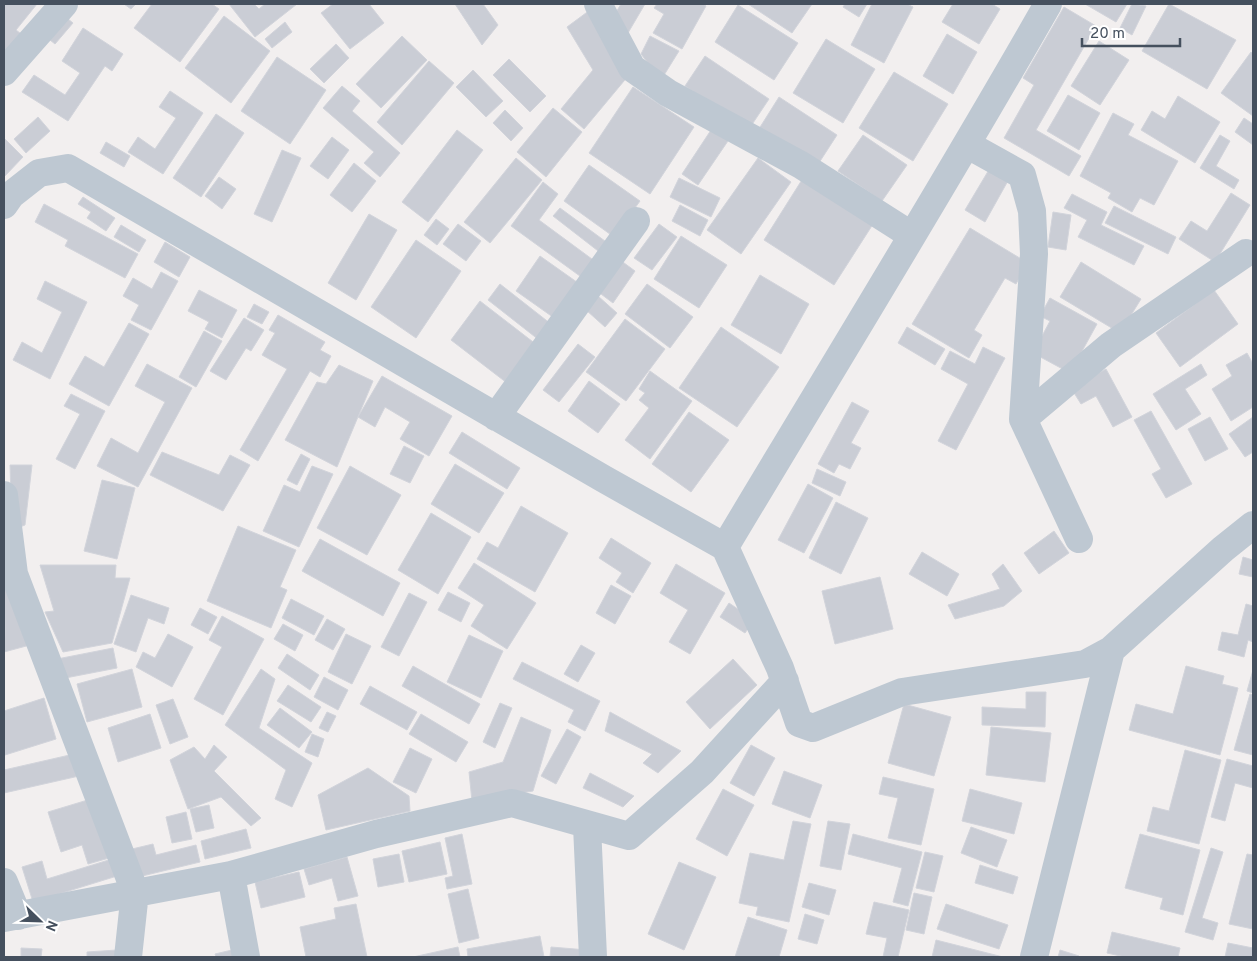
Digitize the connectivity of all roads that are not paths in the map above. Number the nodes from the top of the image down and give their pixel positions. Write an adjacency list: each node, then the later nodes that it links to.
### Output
1 (64, 4): 4 (street)
2 (598, 4): 8 (street)
3 (1048, 4): 5 (street)
4 (4, 72)
5 (968, 145): 8 (street); 11 (street)
6 (4, 205): 10 (street)
7 (636, 220): 10 (street)
8 (911, 234): 15 (street)
9 (1246, 253): 11 (street)
10 (496, 417): 15 (street)
11 (1023, 419): 14 (street)
12 (4, 495): 21 (street)
13 (1253, 525): 16 (street)
14 (1079, 539)
15 (725, 547): 17 (street)
16 (1111, 650): 17 (street); 26 (street)
17 (785, 681): 18 (street)
18 (587, 826): 19 (street); 25 (street)
19 (231, 875): 21 (street); 24 (street)
20 (4, 882): 22 (street)
21 (135, 892): 22 (street); 23 (street)
22 (11, 917)
23 (128, 957)
24 (246, 957)
25 (593, 957)
26 (1034, 957)

